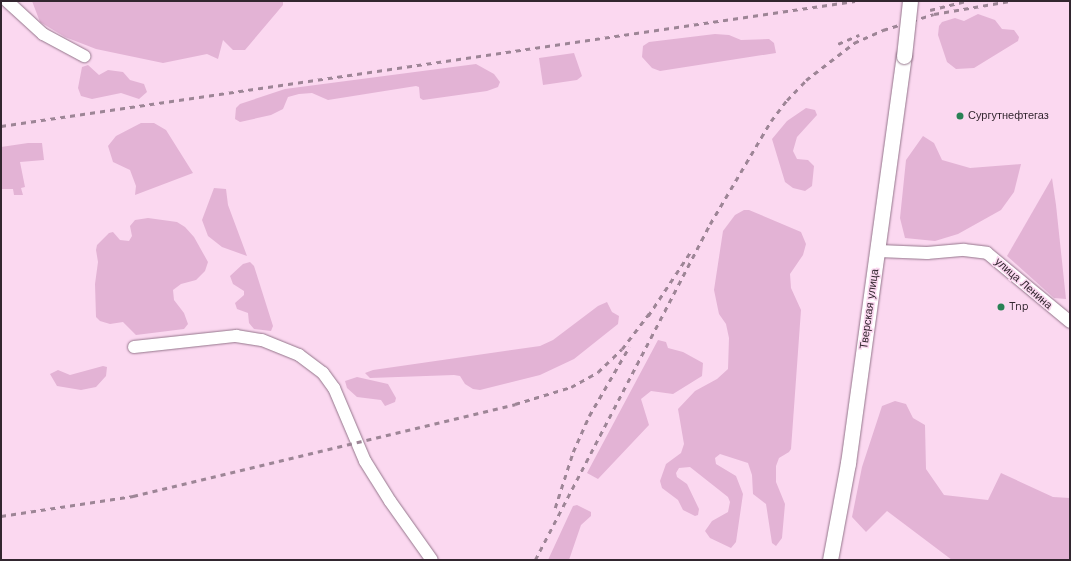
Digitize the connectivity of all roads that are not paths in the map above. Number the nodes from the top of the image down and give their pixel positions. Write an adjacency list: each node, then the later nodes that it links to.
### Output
1 (7, 1): 3 (street)
2 (910, 1): 4 (main road, Тверская улица, bridge)
3 (84, 56)
4 (879, 250): 5 (street, улица Ленина); 8 (main road, Тверская улица)
5 (1070, 322)
6 (134, 347): 7 (street)
7 (432, 560)
8 (830, 560)

